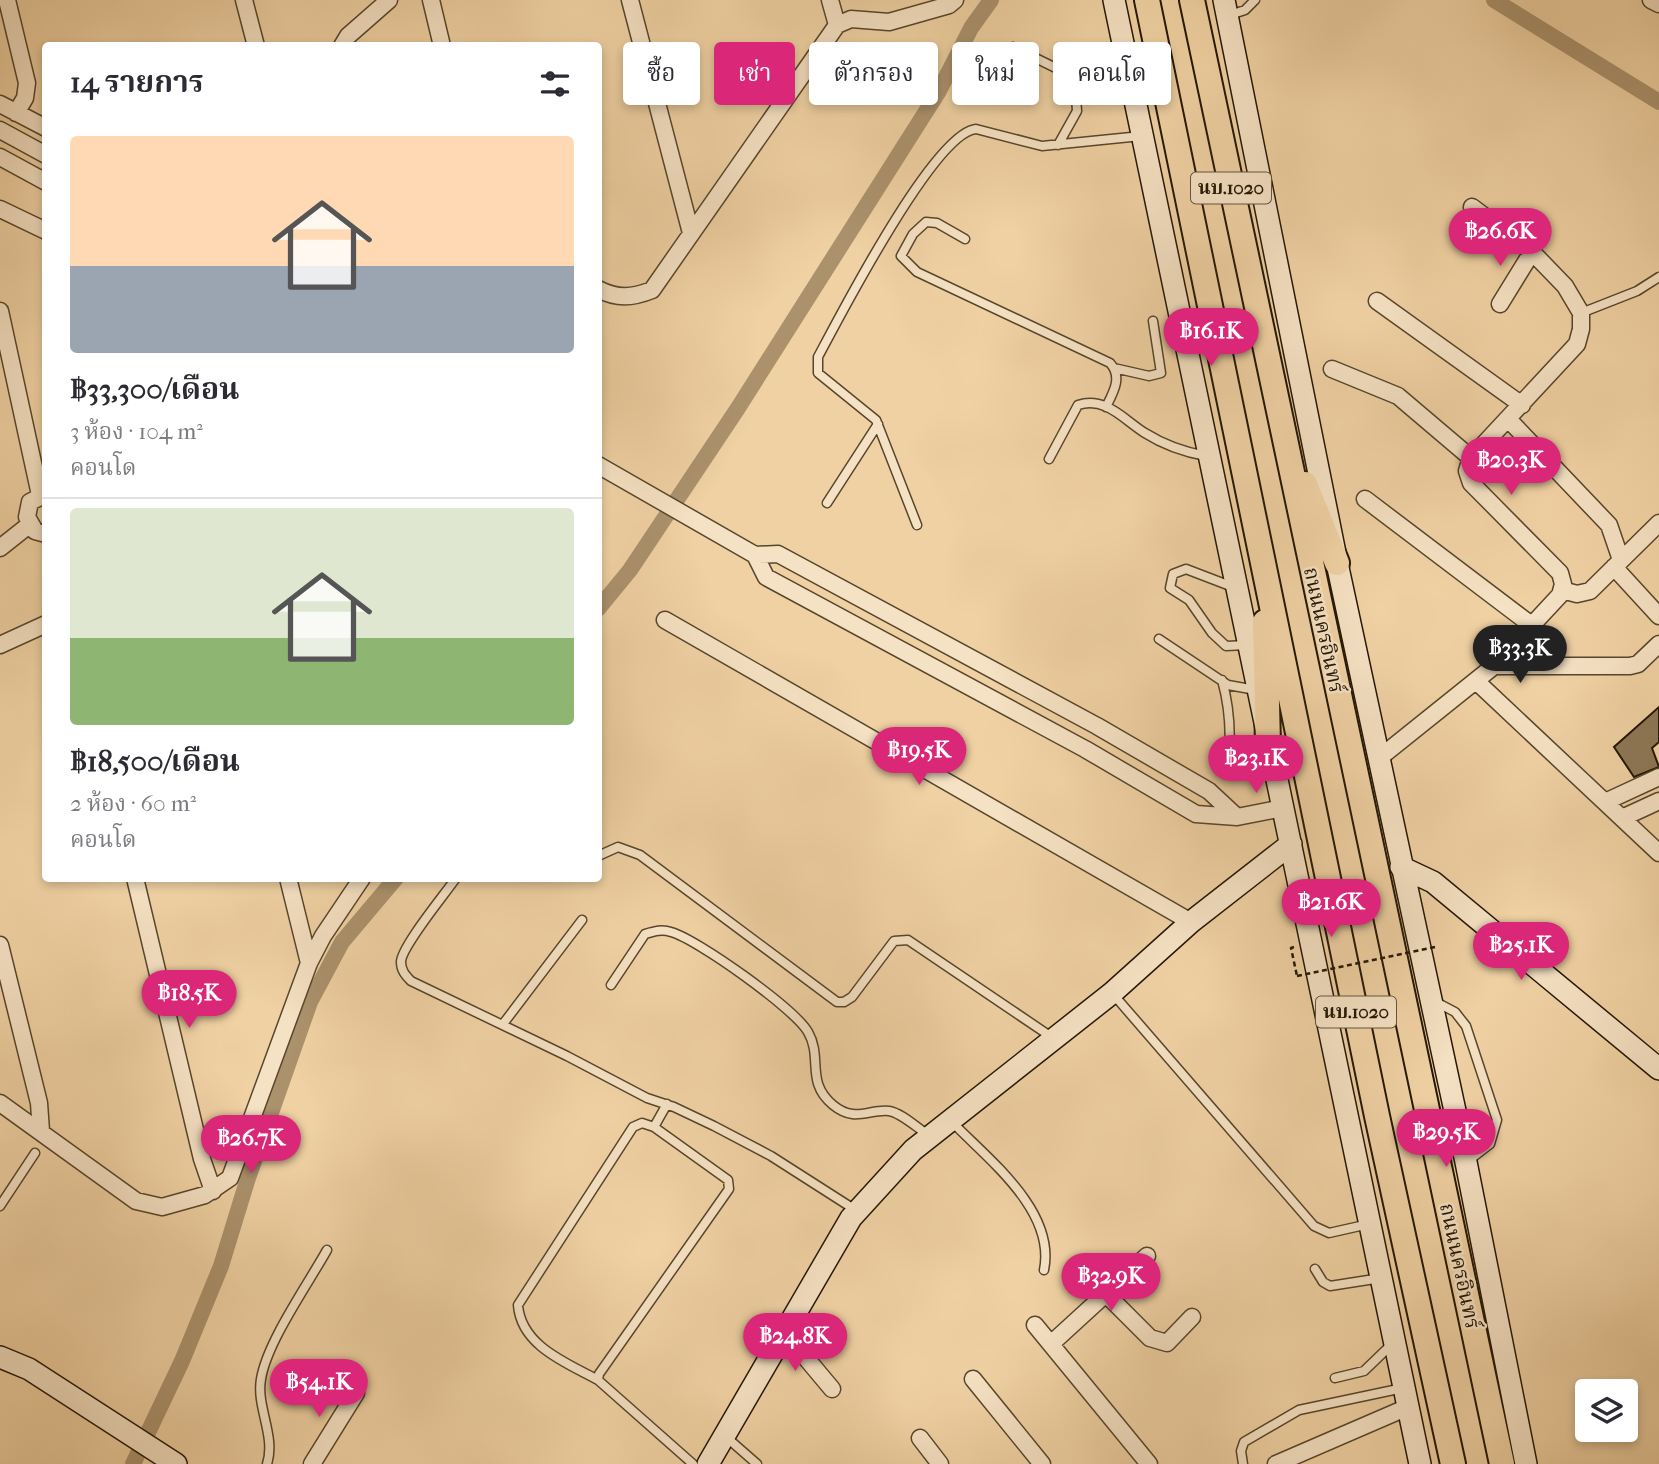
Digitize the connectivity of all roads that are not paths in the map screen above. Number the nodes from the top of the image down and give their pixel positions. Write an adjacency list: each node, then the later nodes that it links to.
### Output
1 (7, 0): 21 (street)
2 (244, 0): 16 (street)
3 (389, 0): 17 (street)
4 (431, 0): 18 (street)
5 (629, 0): 33 (street)
6 (830, 0): 15 (street)
7 (955, 0): 15 (street)
8 (1114, 0): 24 (main road, นบ.1020)
9 (1147, 0): 64 (main road, นบ.1020)
10 (1192, 0): 48 (main road, ถนนนครอินทร์ / นบ.1020)
11 (1255, 0): 14 (lane)
12 (1651, 0): 13 (street)
13 (1659, 4)
14 (1225, 8): 65 (main road, ถนนนครอินทร์ / นบ.1020)
15 (837, 25): 33 (street)
16 (255, 42)
17 (344, 42)
18 (441, 42)
19 (1039, 60): 26 (lane)
20 (0, 104): 21 (street)
21 (16, 113): 22 (street)
22 (42, 126)
23 (0, 130): 25 (street)
24 (1141, 136): 26 (lane); 50 (main road, นบ.1020)
25 (19, 140): 27 (street); 28 (street)
26 (1058, 145): 49 (lane)
27 (42, 153)
28 (4, 159): 29 (street)
29 (42, 179)
30 (1472, 207): 35 (street)
31 (0, 209): 32 (street)
32 (42, 229)
33 (691, 233): 37 (street)
34 (965, 239): 43 (lane)
35 (1532, 252): 39 (street); 41 (street)
36 (1659, 277): 41 (lane)
37 (602, 291)
38 (1377, 301): 45 (street)
39 (1500, 304)
40 (0, 310): 54 (street)
41 (1581, 313): 45 (street)
42 (1153, 321): 43 (lane)
43 (1114, 368): 46 (lane)
44 (1332, 369): 51 (street)
45 (1522, 405): 47 (street)
46 (1106, 407): 50 (lane); 52 (lane)
47 (1508, 419): 51 (street); 66 (street)
48 (1280, 421): 65 (main road); 159 (main road, ถนนนครอินทร์ / นบ.1020)
49 (878, 424): 57 (lane); 60 (lane)
50 (1209, 456): 67 (main road, นบ.1020)
51 (1471, 458): 68 (street)
52 (1049, 459)
53 (602, 468): 63 (street)
54 (42, 490)
55 (42, 495): 59 (street)
56 (1365, 499): 72 (street)
57 (827, 503)
58 (1659, 523): 66 (street)
59 (30, 525): 61 (street); 62 (street)
60 (917, 525)
61 (42, 532)
62 (0, 548)
63 (755, 555): 69 (street); 74 (street)
64 (1264, 559): 84 (main road); 158 (main road, นบ.1020)
65 (1337, 563): 87 (main road, ถนนนครอินทร์ / นบ.1020)
66 (1618, 564): 68 (street); 70 (street)
67 (1236, 588): 78 (main road, นบ.1020); 78 (lane)
68 (1562, 590): 72 (street)
69 (894, 616): 74 (street); 83 (street)
70 (1659, 616)
71 (665, 620): 105 (street)
72 (1530, 624): 79 (street)
73 (42, 626): 77 (street)
74 (882, 639): 85 (street)
75 (1159, 639): 80 (lane)
76 (1659, 643): 79 (street)
77 (0, 645)
78 (1247, 645): 82 (main road, นบ.1020)
79 (1494, 666): 81 (street)
80 (1222, 680): 82 (lane); 86 (lane)
81 (1476, 681): 87 (street); 92 (street)
82 (1256, 690): 84 (main road, นบ.1020)
83 (1097, 726): 85 (street); 88 (street)
84 (1268, 744): 93 (main road, นบ.1020)
85 (1085, 749): 90 (street)
86 (1229, 754)
87 (1378, 759): 99 (main road, ถนนนครอินทร์ / นบ.1020)
88 (1169, 768): 90 (street); 94 (street)
89 (1659, 777): 92 (street)
90 (1155, 790): 94 (street)
91 (1659, 801): 95 (street)
92 (1605, 802): 95 (street)
93 (1283, 808): 94 (street); 96 (main road, นบ.1020)
94 (1237, 817)
95 (1622, 818): 97 (street)
96 (1291, 844): 105 (main road); 125 (main road, นบ.1020)
97 (1659, 853)
98 (602, 854): 112 (lane)
99 (1401, 867): 110 (main road, ถนนนครอินทร์ / นบ.1020); 113 (main road)
100 (136, 882): 122 (street)
101 (289, 882): 107 (street)
102 (359, 882): 107 (street)
103 (453, 882): 111 (lane)
104 (582, 920): 111 (lane)
105 (1191, 922): 109 (main road)
106 (0, 945): 118 (street)
107 (309, 963): 122 (street)
108 (611, 985): 119 (lane)
109 (1112, 993): 112 (main road); 125 (lane)
110 (1429, 997): 121 (main road, ถนนนครอินทร์ / นบ.1020); 121 (lane)
111 (503, 1024): 115 (lane)
112 (1053, 1038): 116 (main road)
113 (1659, 1069)
114 (0, 1103): 118 (street)
115 (667, 1104): 117 (lane); 124 (lane)
116 (950, 1119): 119 (main road); 129 (lane)
117 (654, 1127): 140 (lane); 140 (lane)
118 (41, 1131): 122 (street)
119 (930, 1136): 124 (main road)
120 (35, 1153): 123 (lane)
121 (1466, 1162): 160 (main road, ถนนนครอินทร์ / นบ.1020)
122 (214, 1191)
123 (0, 1206)
124 (857, 1211): 134 (main road)
125 (1369, 1224): 130 (main road, นบ.1020)
126 (327, 1250): 148 (lane)
127 (1147, 1256): 131 (street)
128 (1315, 1269): 130 (lane)
129 (1044, 1270)
130 (1381, 1278): 136 (main road, นบ.1020)
131 (1105, 1293): 132 (street); 135 (street)
132 (1192, 1317)
133 (1035, 1325): 135 (street)
134 (786, 1334): 141 (street); 144 (main road)
135 (1052, 1343): 155 (street)
136 (1394, 1343): 138 (lane); 143 (main road, นบ.1020)
137 (0, 1357): 146 (main road)
138 (1335, 1378)
139 (973, 1379): 154 (street)
140 (598, 1380): 150 (lane)
141 (832, 1389)
142 (356, 1393): 149 (street)
143 (1406, 1397): 147 (street); 156 (lane); 157 (main road, นบ.1020)
144 (725, 1436): 151 (main road); 152 (lane)
145 (920, 1438): 153 (street)
146 (169, 1460)
147 (1282, 1463)
148 (267, 1464)
149 (312, 1464)
150 (693, 1464)
151 (708, 1464)
152 (757, 1464)
153 (940, 1464)
154 (1042, 1464)
155 (1149, 1464)
156 (1243, 1464)
157 (1420, 1464)
158 (1454, 1464)
159 (1502, 1464)
160 (1526, 1464)

